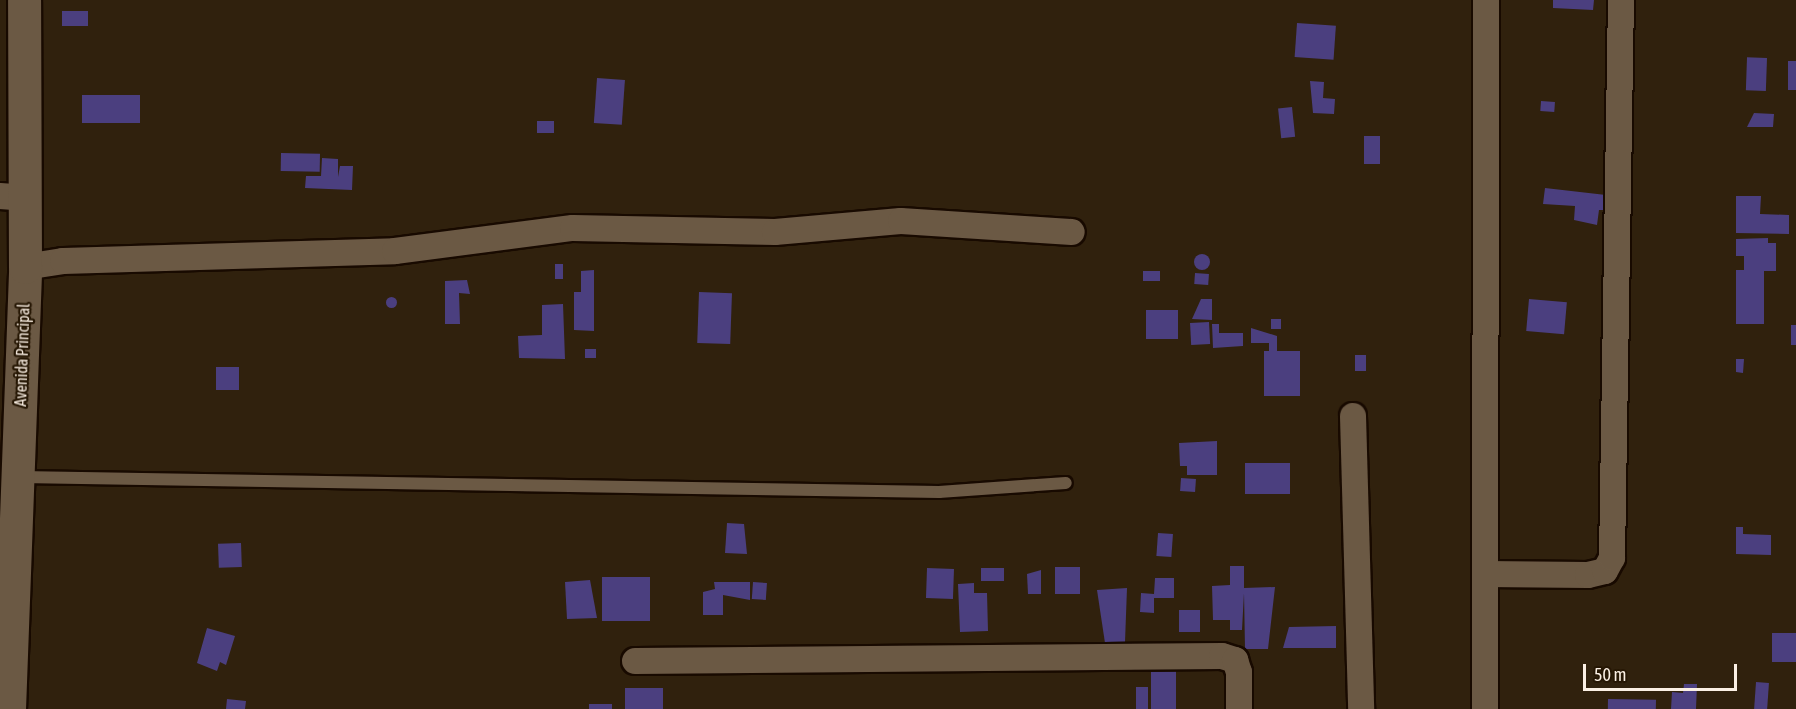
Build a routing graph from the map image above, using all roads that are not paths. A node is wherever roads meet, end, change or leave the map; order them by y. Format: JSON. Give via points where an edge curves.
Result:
{"nodes":[{"id":1,"x":24,"y":0,"type":"edge"},
{"id":2,"x":1486,"y":0,"type":"edge"},
{"id":3,"x":1621,"y":0,"type":"edge"},
{"id":4,"x":18,"y":197,"type":"edge"},
{"id":5,"x":1072,"y":232,"type":"dead end"},
{"id":6,"x":25,"y":267,"type":"junction"},
{"id":7,"x":1353,"y":416,"type":"dead end"},
{"id":8,"x":20,"y":477,"type":"junction"},
{"id":9,"x":1066,"y":483,"type":"dead end"},
{"id":10,"x":8,"y":573,"type":"edge"},
{"id":11,"x":1485,"y":574,"type":"junction"},
{"id":12,"x":634,"y":661,"type":"dead end"},
{"id":13,"x":9,"y":709,"type":"edge"},
{"id":14,"x":1239,"y":709,"type":"edge"},
{"id":15,"x":1361,"y":709,"type":"edge"},
{"id":16,"x":1485,"y":709,"type":"edge"}],
"edges":[{"from":1,"to":4,"type":"street","name":"Avenida Principal"},
{"from":2,"to":11,"type":"street"},
{"from":3,"to":11,"type":"street","via":[[1612,558],[1605,571],[1588,575]]},
{"from":4,"to":6,"type":"street","name":"Avenida Principal"},
{"from":5,"to":6,"type":"street","via":[[901,221],[775,232],[573,228],[395,251],[63,261]]},
{"from":6,"to":8,"type":"street","name":"Avenida Principal"},
{"from":7,"to":15,"type":"street"},
{"from":8,"to":9,"type":"lane","via":[[939,492]]},
{"from":8,"to":10,"type":"street","name":"Avenida Principal"},
{"from":10,"to":13,"type":"street","name":"Avenida Principal"},
{"from":11,"to":16,"type":"street"},
{"from":12,"to":14,"type":"street","via":[[1221,656],[1235,660],[1239,672]]}]}
